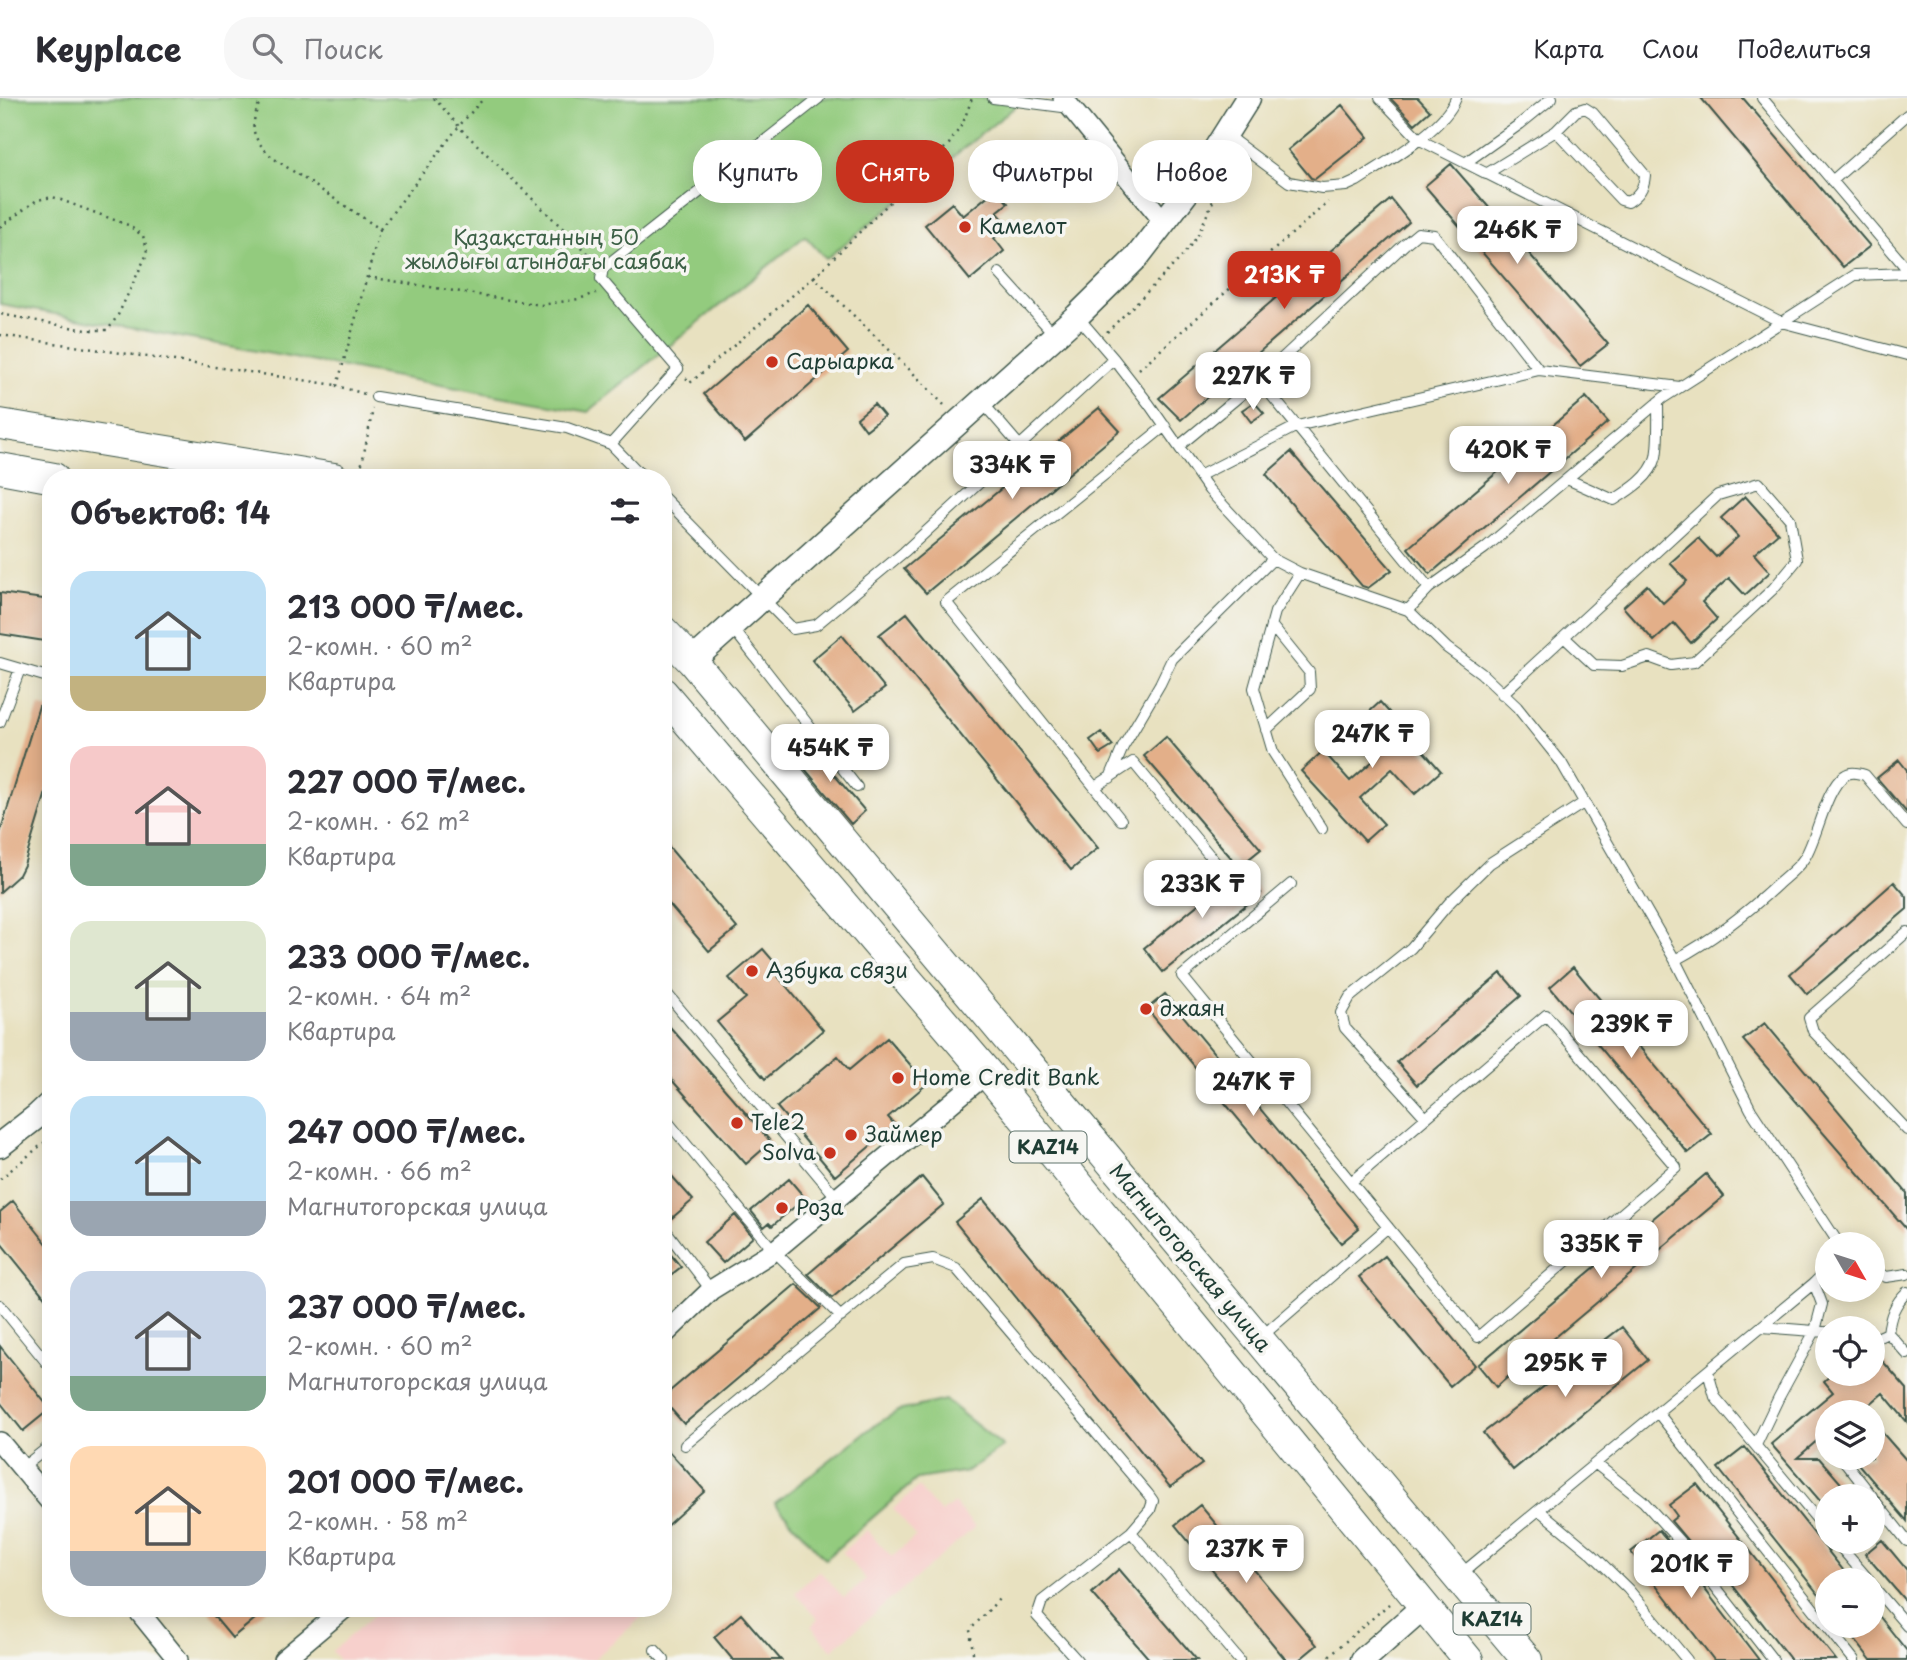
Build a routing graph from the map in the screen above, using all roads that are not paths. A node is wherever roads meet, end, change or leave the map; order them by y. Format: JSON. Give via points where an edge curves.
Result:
{"nodes":[{"id":1,"x":819,"y":98,"type":"edge"},
{"id":2,"x":993,"y":98,"type":"edge"},
{"id":3,"x":1248,"y":98,"type":"edge"},
{"id":4,"x":1380,"y":98,"type":"edge"},
{"id":5,"x":1456,"y":98,"type":"edge"},
{"id":6,"x":1552,"y":98,"type":"edge"},
{"id":7,"x":1762,"y":98,"type":"edge"},
{"id":8,"x":1067,"y":103,"type":"edge"},
{"id":9,"x":1907,"y":115,"type":"edge"},
{"id":10,"x":1556,"y":131,"type":"junction"},
{"id":11,"x":1225,"y":134,"type":"junction"},
{"id":12,"x":1420,"y":140,"type":"junction"},
{"id":13,"x":1465,"y":163,"type":"junction"},
{"id":14,"x":1486,"y":174,"type":"junction"},
{"id":15,"x":1832,"y":181,"type":"junction"},
{"id":16,"x":1164,"y":222,"type":"junction"},
{"id":17,"x":1907,"y":271,"type":"edge"},
{"id":18,"x":999,"y":273,"type":"dead end"},
{"id":19,"x":1077,"y":316,"type":"junction"},
{"id":20,"x":1782,"y":322,"type":"junction"},
{"id":21,"x":1055,"y":336,"type":"junction"},
{"id":22,"x":1907,"y":355,"type":"edge"},
{"id":23,"x":1114,"y":359,"type":"junction"},
{"id":24,"x":1539,"y":370,"type":"junction"},
{"id":25,"x":1259,"y":380,"type":"junction"},
{"id":26,"x":1680,"y":387,"type":"junction"},
{"id":27,"x":376,"y":397,"type":"road end"},
{"id":28,"x":982,"y":401,"type":"junction"},
{"id":29,"x":1658,"y":402,"type":"junction"},
{"id":30,"x":0,"y":424,"type":"edge"},
{"id":31,"x":1165,"y":426,"type":"junction"},
{"id":32,"x":1297,"y":426,"type":"junction"},
{"id":33,"x":611,"y":444,"type":"junction"},
{"id":34,"x":1019,"y":445,"type":"junction"},
{"id":35,"x":1179,"y":446,"type":"junction"},
{"id":36,"x":0,"y":468,"type":"edge"},
{"id":37,"x":276,"y":469,"type":"edge"},
{"id":38,"x":635,"y":469,"type":"edge"},
{"id":39,"x":42,"y":476,"type":"edge"},
{"id":40,"x":1199,"y":476,"type":"junction"},
{"id":41,"x":1567,"y":479,"type":"junction"},
{"id":42,"x":672,"y":506,"type":"edge"},
{"id":43,"x":1273,"y":559,"type":"junction"},
{"id":44,"x":1300,"y":573,"type":"junction"},
{"id":45,"x":1429,"y":589,"type":"junction"},
{"id":46,"x":762,"y":598,"type":"junction"},
{"id":47,"x":1408,"y":610,"type":"junction"},
{"id":48,"x":731,"y":625,"type":"junction"},
{"id":49,"x":1271,"y":625,"type":"junction"},
{"id":50,"x":1564,"y":637,"type":"junction"},
{"id":51,"x":672,"y":640,"type":"edge"},
{"id":52,"x":692,"y":660,"type":"junction"},
{"id":53,"x":0,"y":663,"type":"edge"},
{"id":54,"x":20,"y":669,"type":"junction"},
{"id":55,"x":42,"y":675,"type":"edge"},
{"id":56,"x":1502,"y":694,"type":"junction"},
{"id":57,"x":672,"y":704,"type":"edge"},
{"id":58,"x":0,"y":722,"type":"edge"},
{"id":59,"x":1266,"y":730,"type":"junction"},
{"id":60,"x":1110,"y":778,"type":"junction"},
{"id":61,"x":857,"y":787,"type":"dead end"},
{"id":62,"x":1095,"y":788,"type":"junction"},
{"id":63,"x":1585,"y":802,"type":"junction"},
{"id":64,"x":1121,"y":820,"type":"dead end"},
{"id":65,"x":1907,"y":825,"type":"edge"},
{"id":66,"x":1322,"y":829,"type":"dead end"},
{"id":67,"x":1220,"y":868,"type":"dead end"},
{"id":68,"x":1291,"y":884,"type":"dead end"},
{"id":69,"x":1907,"y":932,"type":"edge"},
{"id":70,"x":1675,"y":960,"type":"junction"},
{"id":71,"x":672,"y":1000,"type":"edge"},
{"id":72,"x":987,"y":1073,"type":"junction"},
{"id":73,"x":42,"y":1111,"type":"edge"},
{"id":74,"x":1426,"y":1118,"type":"junction"},
{"id":75,"x":672,"y":1127,"type":"edge"},
{"id":76,"x":1907,"y":1130,"type":"edge"},
{"id":77,"x":0,"y":1145,"type":"edge"},
{"id":78,"x":1351,"y":1182,"type":"junction"},
{"id":79,"x":837,"y":1198,"type":"junction"},
{"id":80,"x":1388,"y":1227,"type":"junction"},
{"id":81,"x":1831,"y":1232,"type":"edge"},
{"id":82,"x":672,"y":1238,"type":"edge"},
{"id":83,"x":774,"y":1251,"type":"junction"},
{"id":84,"x":1907,"y":1274,"type":"edge"},
{"id":85,"x":1885,"y":1276,"type":"edge"},
{"id":86,"x":1814,"y":1283,"type":"joint"},
{"id":87,"x":712,"y":1290,"type":"junction"},
{"id":88,"x":1907,"y":1293,"type":"edge"},
{"id":89,"x":0,"y":1305,"type":"edge"},
{"id":90,"x":1819,"y":1316,"type":"edge"},
{"id":91,"x":841,"y":1317,"type":"junction"},
{"id":92,"x":1762,"y":1327,"type":"junction"},
{"id":93,"x":672,"y":1328,"type":"edge"},
{"id":94,"x":1815,"y":1331,"type":"joint"},
{"id":95,"x":1888,"y":1333,"type":"junction"},
{"id":96,"x":1885,"y":1334,"type":"edge"},
{"id":97,"x":1258,"y":1340,"type":"junction"},
{"id":98,"x":1907,"y":1354,"type":"edge"},
{"id":99,"x":42,"y":1357,"type":"edge"},
{"id":100,"x":1708,"y":1372,"type":"junction"},
{"id":101,"x":1658,"y":1413,"type":"junction"},
{"id":102,"x":0,"y":1442,"type":"edge"},
{"id":103,"x":685,"y":1445,"type":"dead end"},
{"id":104,"x":1756,"y":1445,"type":"junction"},
{"id":105,"x":42,"y":1452,"type":"edge"},
{"id":106,"x":1596,"y":1464,"type":"junction"},
{"id":107,"x":22,"y":1468,"type":"junction"},
{"id":108,"x":1851,"y":1470,"type":"edge"},
{"id":109,"x":1862,"y":1484,"type":"edge"},
{"id":110,"x":42,"y":1492,"type":"edge"},
{"id":111,"x":1539,"y":1510,"type":"junction"},
{"id":112,"x":1886,"y":1515,"type":"edge"},
{"id":113,"x":1815,"y":1516,"type":"edge"},
{"id":114,"x":1132,"y":1532,"type":"junction"},
{"id":115,"x":1907,"y":1541,"type":"edge"},
{"id":116,"x":1847,"y":1554,"type":"edge"},
{"id":117,"x":1859,"y":1568,"type":"edge"},
{"id":118,"x":1458,"y":1577,"type":"junction"},
{"id":119,"x":1885,"y":1600,"type":"edge"},
{"id":120,"x":1423,"y":1607,"type":"junction"},
{"id":121,"x":143,"y":1617,"type":"edge"},
{"id":122,"x":334,"y":1617,"type":"edge"},
{"id":123,"x":1907,"y":1626,"type":"edge"},
{"id":124,"x":655,"y":1650,"type":"dead end"},
{"id":125,"x":178,"y":1660,"type":"edge"},
{"id":126,"x":283,"y":1660,"type":"edge"},
{"id":127,"x":664,"y":1660,"type":"edge"},
{"id":128,"x":1077,"y":1660,"type":"edge"},
{"id":129,"x":1239,"y":1660,"type":"edge"},
{"id":130,"x":1363,"y":1660,"type":"edge"},
{"id":131,"x":1468,"y":1660,"type":"edge"},
{"id":132,"x":1527,"y":1660,"type":"edge"},
{"id":133,"x":1687,"y":1660,"type":"edge"},
{"id":134,"x":1773,"y":1660,"type":"edge"},
{"id":135,"x":1854,"y":1660,"type":"edge"}],
"edges":[{"from":1,"to":33,"type":"lane","via":[[603,268],[601,279],[678,369]]},
{"from":2,"to":8,"type":"lane"},
{"from":3,"to":11,"type":"street"},
{"from":4,"to":12,"type":"lane"},
{"from":5,"to":12,"type":"lane"},
{"from":6,"to":13,"type":"lane"},
{"from":7,"to":15,"type":"lane"},
{"from":8,"to":16,"type":"street"},
{"from":9,"to":15,"type":"lane"},
{"from":10,"to":10,"type":"lane","via":[[1576,111],[1585,108],[1593,113],[1645,175],[1636,197],[1621,200]]},
{"from":10,"to":14,"type":"lane"},
{"from":11,"to":12,"type":"lane","via":[[1289,182],[1322,188],[1357,181]]},
{"from":11,"to":16,"type":"street"},
{"from":12,"to":13,"type":"lane"},
{"from":13,"to":14,"type":"lane"},
{"from":14,"to":20,"type":"lane"},
{"from":15,"to":17,"type":"lane"},
{"from":16,"to":19,"type":"street","via":[[1137,257]]},
{"from":17,"to":20,"type":"lane","via":[[1855,275]]},
{"from":18,"to":21,"type":"lane"},
{"from":19,"to":21,"type":"street"},
{"from":19,"to":23,"type":"lane"},
{"from":20,"to":22,"type":"lane"},
{"from":20,"to":26,"type":"lane"},
{"from":21,"to":28,"type":"street"},
{"from":23,"to":31,"type":"lane"},
{"from":23,"to":34,"type":"lane"},
{"from":24,"to":25,"type":"lane","via":[[1433,235],[1418,233]]},
{"from":24,"to":26,"type":"lane"},
{"from":24,"to":32,"type":"lane"},
{"from":25,"to":32,"type":"lane"},
{"from":25,"to":35,"type":"lane"},
{"from":26,"to":29,"type":"lane"},
{"from":27,"to":33,"type":"lane","via":[[567,428]]},
{"from":28,"to":34,"type":"lane"},
{"from":28,"to":46,"type":"street"},
{"from":29,"to":41,"type":"lane"},
{"from":29,"to":41,"type":"lane","via":[[1656,459],[1630,490],[1614,500]]},
{"from":30,"to":37,"type":"main road"},
{"from":31,"to":35,"type":"lane"},
{"from":31,"to":62,"type":"lane","via":[[946,602]]},
{"from":32,"to":40,"type":"lane"},
{"from":32,"to":45,"type":"lane"},
{"from":33,"to":38,"type":"lane"},
{"from":34,"to":46,"type":"lane","via":[[904,552],[816,625],[793,629]]},
{"from":35,"to":40,"type":"lane"},
{"from":36,"to":39,"type":"main road"},
{"from":40,"to":43,"type":"lane"},
{"from":41,"to":45,"type":"lane"},
{"from":42,"to":46,"type":"lane"},
{"from":43,"to":44,"type":"lane"},
{"from":43,"to":60,"type":"lane","via":[[1172,659]]},
{"from":44,"to":47,"type":"lane"},
{"from":44,"to":49,"type":"lane"},
{"from":45,"to":47,"type":"lane"},
{"from":46,"to":48,"type":"street"},
{"from":47,"to":56,"type":"lane"},
{"from":48,"to":52,"type":"street"},
{"from":48,"to":61,"type":"lane"},
{"from":49,"to":59,"type":"lane","via":[[1254,688]]},
{"from":49,"to":59,"type":"lane","via":[[1309,671],[1310,689]]},
{"from":50,"to":50,"type":"lane","via":[[1718,495],[1759,483],[1790,519],[1797,560],[1773,589],[1694,662],[1671,665],[1649,657],[1622,667],[1594,665]]},
{"from":50,"to":56,"type":"lane"},
{"from":51,"to":52,"type":"main road","name":"Магнитогорская улица","number":"KAZ14"},
{"from":52,"to":97,"type":"main road","name":"Магнитогорская улица","number":"KAZ14"},
{"from":53,"to":54,"type":"lane"},
{"from":54,"to":55,"type":"lane"},
{"from":54,"to":58,"type":"lane"},
{"from":56,"to":63,"type":"lane","via":[[1561,762]]},
{"from":57,"to":72,"type":"main road","name":"Магнитогорская улица","number":"KAZ14"},
{"from":59,"to":66,"type":"lane","via":[[1273,752]]},
{"from":60,"to":62,"type":"lane"},
{"from":60,"to":67,"type":"lane","via":[[1133,762]]},
{"from":62,"to":64,"type":"lane"},
{"from":63,"to":70,"type":"lane"},
{"from":63,"to":74,"type":"lane","via":[[1490,863],[1411,948],[1350,997],[1341,1013],[1345,1028]]},
{"from":65,"to":70,"type":"lane","via":[[1865,775],[1846,774],[1837,782],[1805,858],[1752,909]]},
{"from":68,"to":78,"type":"lane","via":[[1182,976]]},
{"from":69,"to":76,"type":"lane","via":[[1809,1018],[1813,1031]]},
{"from":70,"to":81,"type":"lane","via":[[1751,1110]]},
{"from":71,"to":79,"type":"lane"},
{"from":72,"to":79,"type":"street"},
{"from":72,"to":120,"type":"main road","name":"Магнитогорская улица","number":"KAZ14"},
{"from":73,"to":77,"type":"street"},
{"from":74,"to":78,"type":"lane"},
{"from":74,"to":80,"type":"lane","via":[[1546,1015],[1676,1167],[1478,1337]]},
{"from":75,"to":83,"type":"lane"},
{"from":78,"to":80,"type":"lane"},
{"from":79,"to":83,"type":"street"},
{"from":80,"to":97,"type":"lane"},
{"from":82,"to":87,"type":"lane"},
{"from":83,"to":87,"type":"street"},
{"from":83,"to":91,"type":"lane"},
{"from":84,"to":85,"type":"lane"},
{"from":86,"to":90,"type":"lane","via":[[1822,1304]]},
{"from":86,"to":92,"type":"lane"},
{"from":87,"to":93,"type":"street"},
{"from":88,"to":95,"type":"lane","via":[[1891,1314]]},
{"from":89,"to":99,"type":"lane"},
{"from":91,"to":103,"type":"lane"},
{"from":91,"to":114,"type":"lane","via":[[904,1264],[933,1259],[956,1268],[1153,1502]]},
{"from":92,"to":94,"type":"lane"},
{"from":92,"to":100,"type":"lane"},
{"from":94,"to":104,"type":"lane"},
{"from":95,"to":96,"type":"lane"},
{"from":95,"to":98,"type":"lane"},
{"from":97,"to":118,"type":"main road","name":"Магнитогорская улица","number":"KAZ14"},
{"from":100,"to":101,"type":"lane"},
{"from":100,"to":104,"type":"lane","via":[[1715,1397]]},
{"from":101,"to":106,"type":"lane"},
{"from":101,"to":135,"type":"lane"},
{"from":102,"to":107,"type":"street"},
{"from":104,"to":113,"type":"lane"},
{"from":105,"to":107,"type":"lane"},
{"from":106,"to":111,"type":"lane"},
{"from":106,"to":134,"type":"lane","via":[[1643,1501],[1682,1544]]},
{"from":107,"to":110,"type":"street"},
{"from":108,"to":109,"type":"lane"},
{"from":111,"to":118,"type":"lane"},
{"from":111,"to":133,"type":"lane","via":[[1629,1589]]},
{"from":112,"to":115,"type":"lane"},
{"from":114,"to":128,"type":"lane","via":[[1042,1601],[1037,1616]]},
{"from":114,"to":129,"type":"lane"},
{"from":116,"to":117,"type":"lane"},
{"from":118,"to":120,"type":"main road"},
{"from":118,"to":132,"type":"main road","name":"Магнитогорская улица","number":"KAZ14"},
{"from":119,"to":123,"type":"lane"},
{"from":120,"to":130,"type":"street"},
{"from":120,"to":131,"type":"main road","name":"Магнитогорская улица","number":"KAZ14"},
{"from":121,"to":125,"type":"street"},
{"from":122,"to":126,"type":"street"},
{"from":124,"to":127,"type":"lane"}]}
